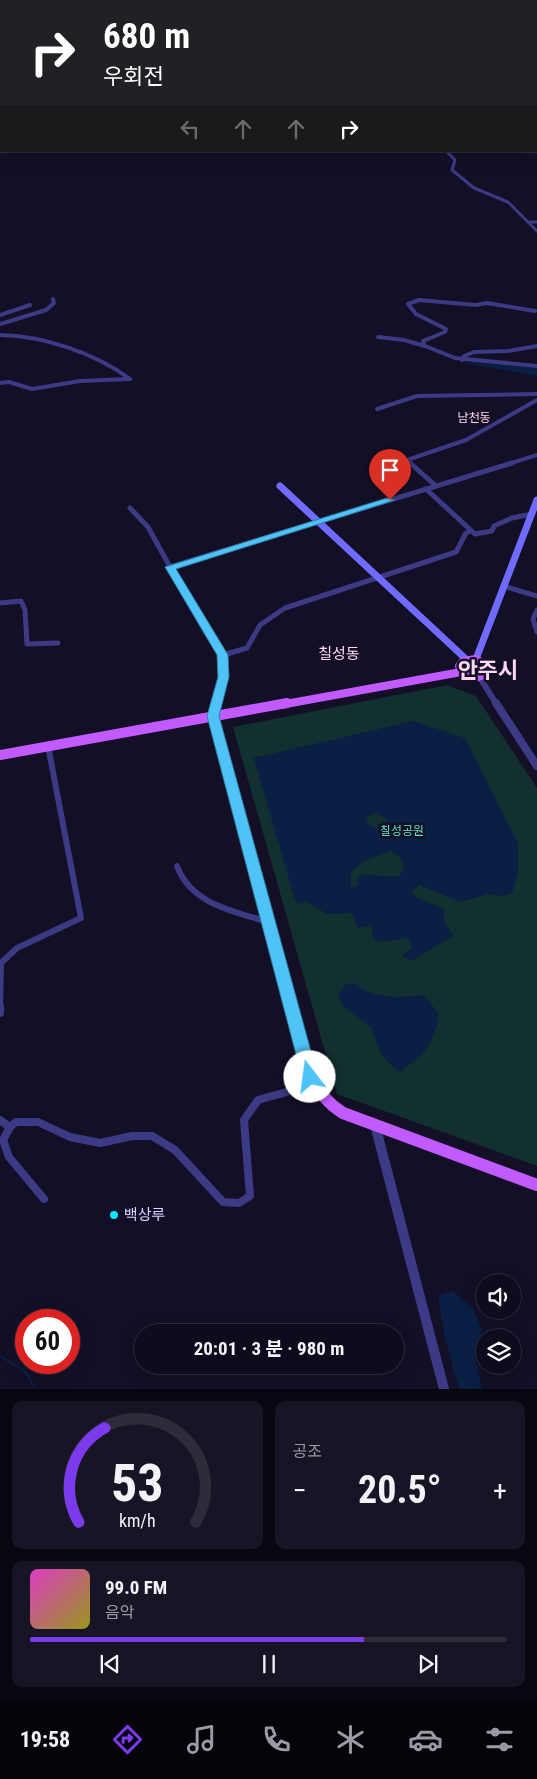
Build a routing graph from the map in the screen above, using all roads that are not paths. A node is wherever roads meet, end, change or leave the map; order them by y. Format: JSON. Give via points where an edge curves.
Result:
{"nodes":[{"id":1,"x":447,"y":152,"type":"edge"},
{"id":2,"x":529,"y":222,"type":"junction"},
{"id":3,"x":537,"y":222,"type":"edge"},
{"id":4,"x":537,"y":231,"type":"edge"},
{"id":5,"x":53,"y":299,"type":"dead end"},
{"id":6,"x":30,"y":305,"type":"dead end"},
{"id":7,"x":535,"y":311,"type":"dead end"},
{"id":8,"x":0,"y":315,"type":"edge"},
{"id":9,"x":0,"y":324,"type":"edge"},
{"id":10,"x":0,"y":335,"type":"edge"},
{"id":11,"x":378,"y":337,"type":"dead end"},
{"id":12,"x":425,"y":346,"type":"junction"},
{"id":13,"x":537,"y":346,"type":"edge"},
{"id":14,"x":462,"y":360,"type":"junction"},
{"id":15,"x":537,"y":366,"type":"edge"},
{"id":16,"x":0,"y":383,"type":"edge"},
{"id":17,"x":537,"y":394,"type":"edge"},
{"id":18,"x":537,"y":400,"type":"edge"},
{"id":19,"x":377,"y":409,"type":"dead end"},
{"id":20,"x":537,"y":455,"type":"edge"},
{"id":21,"x":280,"y":486,"type":"dead end"},
{"id":22,"x":436,"y":486,"type":"junction"},
{"id":23,"x":426,"y":489,"type":"junction"},
{"id":24,"x":537,"y":500,"type":"edge"},
{"id":25,"x":130,"y":508,"type":"dead end"},
{"id":26,"x":532,"y":514,"type":"junction"},
{"id":27,"x":318,"y":522,"type":"junction"},
{"id":28,"x":472,"y":531,"type":"junction"},
{"id":29,"x":170,"y":567,"type":"junction"},
{"id":30,"x":380,"y":577,"type":"junction"},
{"id":31,"x":503,"y":586,"type":"junction"},
{"id":32,"x":537,"y":596,"type":"edge"},
{"id":33,"x":0,"y":603,"type":"edge"},
{"id":34,"x":537,"y":610,"type":"edge"},
{"id":35,"x":537,"y":632,"type":"edge"},
{"id":36,"x":58,"y":643,"type":"dead end"},
{"id":37,"x":223,"y":655,"type":"junction"},
{"id":38,"x":476,"y":659,"type":"junction"},
{"id":39,"x":467,"y":660,"type":"junction"},
{"id":40,"x":461,"y":672,"type":"junction"},
{"id":41,"x":480,"y":678,"type":"junction"},
{"id":42,"x":213,"y":716,"type":"junction"},
{"id":43,"x":48,"y":746,"type":"junction"},
{"id":44,"x":0,"y":755,"type":"edge"},
{"id":45,"x":537,"y":766,"type":"edge"},
{"id":46,"x":177,"y":866,"type":"dead end"},
{"id":47,"x":268,"y":922,"type":"junction"},
{"id":48,"x":0,"y":1013,"type":"edge"},
{"id":49,"x":297,"y":1089,"type":"dead end"},
{"id":50,"x":0,"y":1120,"type":"edge"},
{"id":51,"x":375,"y":1124,"type":"junction"},
{"id":52,"x":10,"y":1127,"type":"junction"},
{"id":53,"x":537,"y":1185,"type":"edge"},
{"id":54,"x":44,"y":1199,"type":"dead end"},
{"id":55,"x":444,"y":1389,"type":"edge"}],
"edges":[{"from":1,"to":2,"type":"street","via":[[454,160],[452,170],[462,179],[474,188],[508,202]]},
{"from":2,"to":3,"type":"street"},
{"from":2,"to":4,"type":"street"},
{"from":5,"to":9,"type":"street","via":[[54,303],[46,310]]},
{"from":6,"to":8,"type":"street"},
{"from":7,"to":12,"type":"street","via":[[487,303],[412,301],[408,306],[416,314],[446,329],[423,341]]},
{"from":10,"to":16,"type":"street","via":[[13,333],[67,347],[113,367],[130,379],[80,381],[38,388]]},
{"from":11,"to":12,"type":"street"},
{"from":12,"to":14,"type":"street"},
{"from":13,"to":14,"type":"street","via":[[474,352]]},
{"from":14,"to":15,"type":"street"},
{"from":17,"to":19,"type":"street","via":[[417,396]]},
{"from":18,"to":22,"type":"street","via":[[466,440],[407,460]]},
{"from":20,"to":22,"type":"street"},
{"from":21,"to":27,"type":"main road"},
{"from":22,"to":23,"type":"street"},
{"from":23,"to":27,"type":"street"},
{"from":23,"to":28,"type":"street"},
{"from":24,"to":26,"type":"main road"},
{"from":25,"to":29,"type":"street","via":[[145,524]]},
{"from":26,"to":28,"type":"street","via":[[512,518],[494,526],[492,531],[475,534]]},
{"from":26,"to":31,"type":"main road"},
{"from":27,"to":29,"type":"street"},
{"from":27,"to":30,"type":"main road"},
{"from":28,"to":30,"type":"street","via":[[466,533],[456,552]]},
{"from":29,"to":37,"type":"street"},
{"from":30,"to":37,"type":"street","via":[[285,608],[260,625],[247,648]]},
{"from":30,"to":39,"type":"main road"},
{"from":31,"to":32,"type":"street"},
{"from":31,"to":38,"type":"main road"},
{"from":33,"to":36,"type":"street","via":[[21,601],[25,610],[27,644]]},
{"from":34,"to":35,"type":"street","via":[[533,619]]},
{"from":37,"to":42,"type":"street","via":[[224,677]]},
{"from":38,"to":39,"type":"main road"},
{"from":38,"to":41,"type":"main road","via":[[489,668],[487,674]]},
{"from":39,"to":40,"type":"main road","via":[[459,666]]},
{"from":40,"to":41,"type":"main road","via":[[471,678]]},
{"from":40,"to":42,"type":"main road"},
{"from":41,"to":45,"type":"street"},
{"from":42,"to":43,"type":"main road"},
{"from":42,"to":47,"type":"main road"},
{"from":43,"to":44,"type":"main road"},
{"from":43,"to":48,"type":"street","via":[[81,918],[17,948],[1,963]]},
{"from":46,"to":47,"type":"street","via":[[179,877],[188,889],[210,902]]},
{"from":47,"to":51,"type":"main road","via":[[314,1086],[331,1107]]},
{"from":49,"to":52,"type":"street","via":[[258,1100],[244,1120],[250,1196],[239,1203],[223,1202],[175,1150],[152,1136],[132,1136],[100,1143],[70,1137],[38,1122],[16,1122]]},
{"from":50,"to":52,"type":"street"},
{"from":51,"to":53,"type":"main road"},
{"from":51,"to":55,"type":"street"},
{"from":52,"to":54,"type":"street","via":[[3,1140],[9,1157]]}]}
